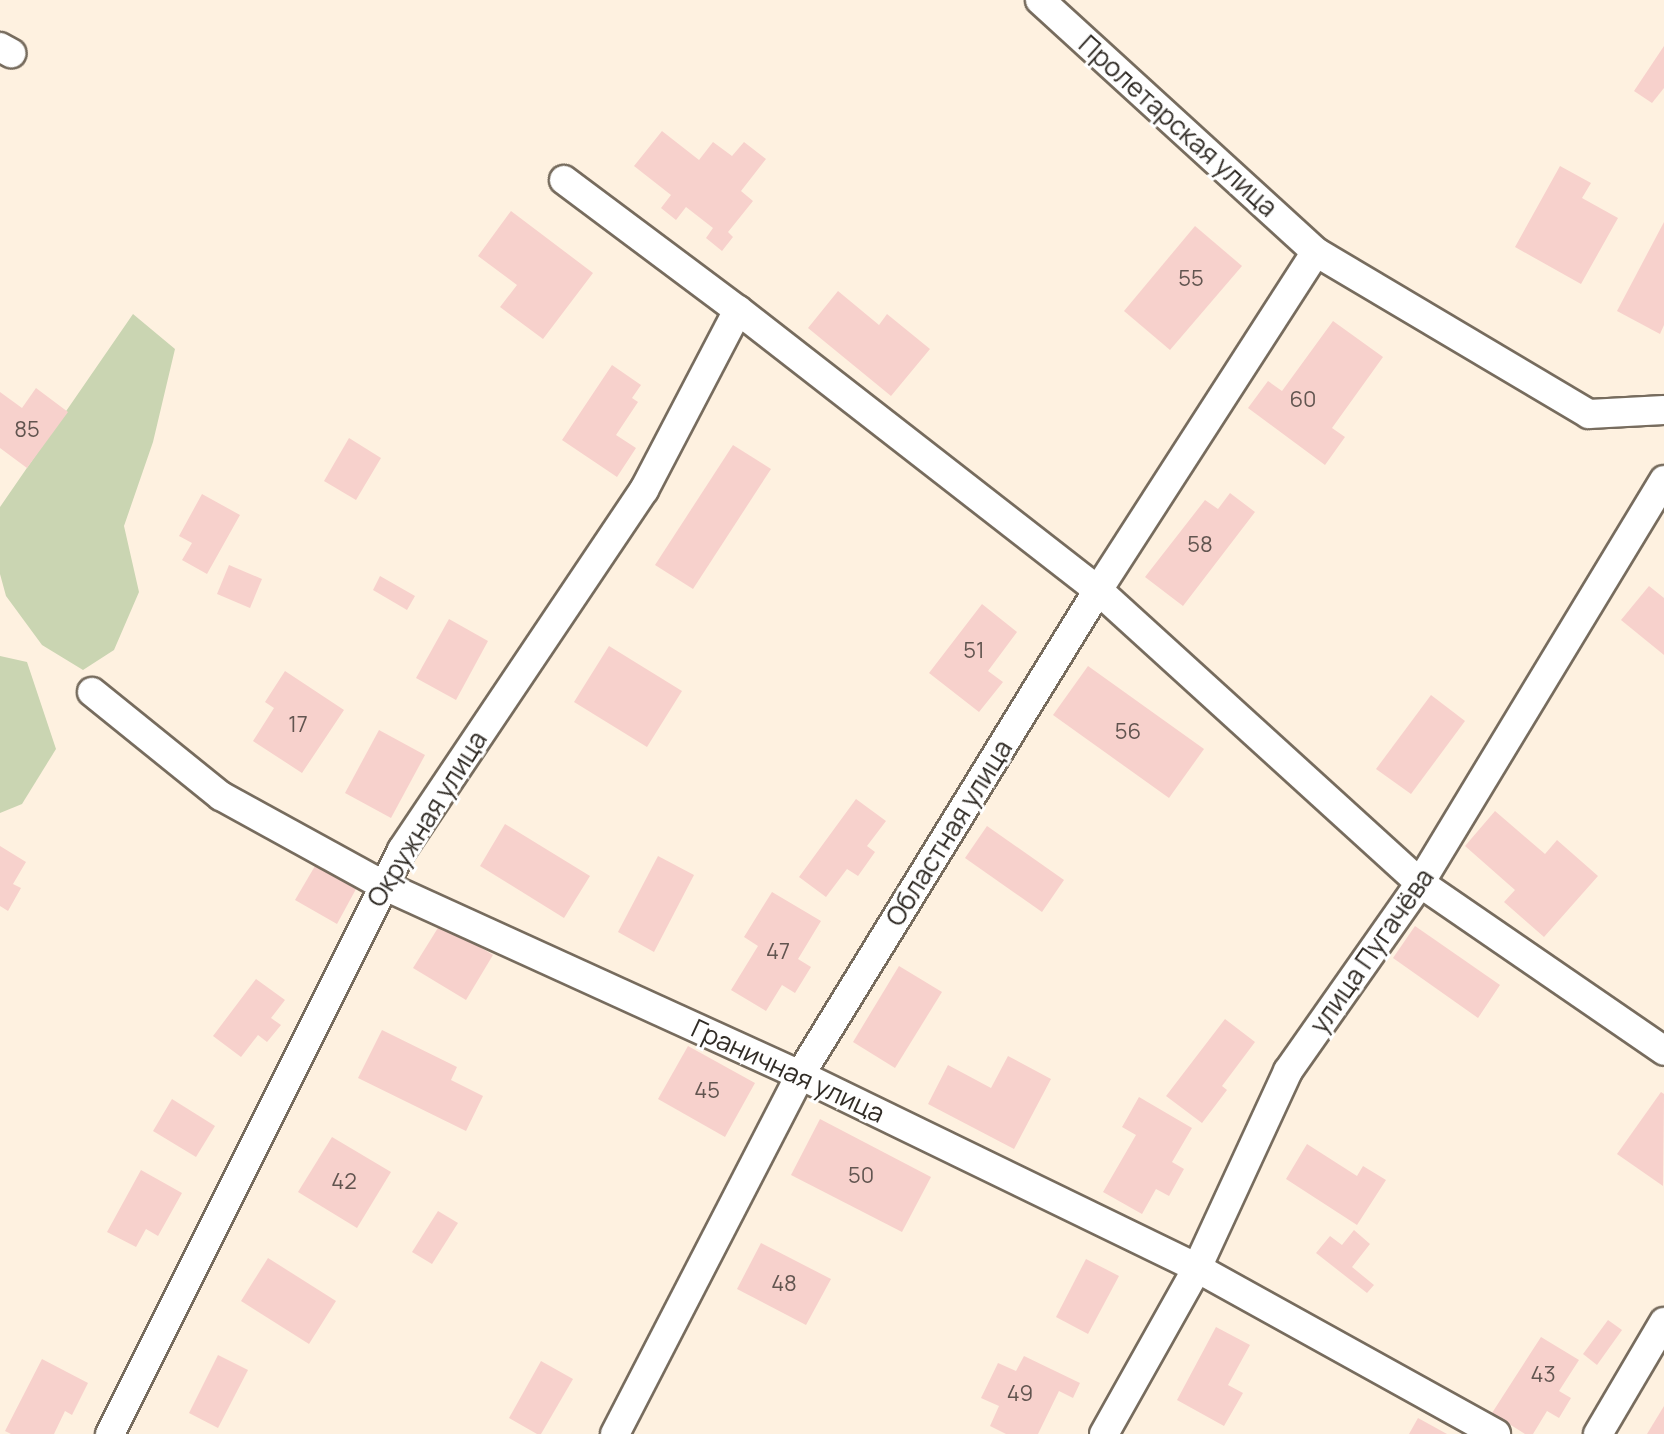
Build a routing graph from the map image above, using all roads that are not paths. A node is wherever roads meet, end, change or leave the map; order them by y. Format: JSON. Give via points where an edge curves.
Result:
{"nodes":[{"id":1,"x":1040,"y":0,"type":"edge"},
{"id":2,"x":564,"y":180,"type":"dead end"},
{"id":3,"x":1316,"y":252,"type":"junction"},
{"id":4,"x":738,"y":310,"type":"junction"},
{"id":5,"x":1664,"y":410,"type":"edge"},
{"id":6,"x":1664,"y":480,"type":"edge"},
{"id":7,"x":1098,"y":590,"type":"junction"},
{"id":8,"x":92,"y":692,"type":"dead end"},
{"id":9,"x":1420,"y":883,"type":"junction"},
{"id":10,"x":383,"y":885,"type":"junction"},
{"id":11,"x":1664,"y":1051,"type":"edge"},
{"id":12,"x":800,"y":1075,"type":"junction"},
{"id":13,"x":1197,"y":1268,"type":"junction"},
{"id":14,"x":1660,"y":1338,"type":"edge"},
{"id":15,"x":110,"y":1434,"type":"edge"},
{"id":16,"x":615,"y":1434,"type":"edge"},
{"id":17,"x":1104,"y":1434,"type":"edge"},
{"id":18,"x":1496,"y":1434,"type":"edge"},
{"id":19,"x":1598,"y":1434,"type":"edge"}],
"edges":[{"from":1,"to":3,"type":"street","name":"Пролетарская улица"},
{"from":2,"to":4,"type":"street"},
{"from":3,"to":5,"type":"street","name":"Пролетарская улица","via":[[1589,414]]},
{"from":3,"to":7,"type":"street","name":"Областная улица"},
{"from":4,"to":7,"type":"street"},
{"from":4,"to":10,"type":"street","name":"Окружная улица","via":[[644,490]]},
{"from":6,"to":9,"type":"street","name":"улица Пугачёва"},
{"from":7,"to":9,"type":"street"},
{"from":7,"to":12,"type":"street","name":"Областная улица"},
{"from":8,"to":10,"type":"street","name":"Граничная улица","via":[[221,796]]},
{"from":9,"to":11,"type":"street"},
{"from":9,"to":13,"type":"street","name":"улица Пугачёва","via":[[1288,1071]]},
{"from":10,"to":12,"type":"street","name":"Граничная улица"},
{"from":10,"to":15,"type":"street","name":"Окружная улица"},
{"from":12,"to":13,"type":"street","name":"Граничная улица"},
{"from":12,"to":16,"type":"street","name":"Областная улица"},
{"from":13,"to":17,"type":"street","name":"улица Пугачёва"},
{"from":13,"to":18,"type":"street","name":"Граничная улица"},
{"from":14,"to":19,"type":"street"}]}
